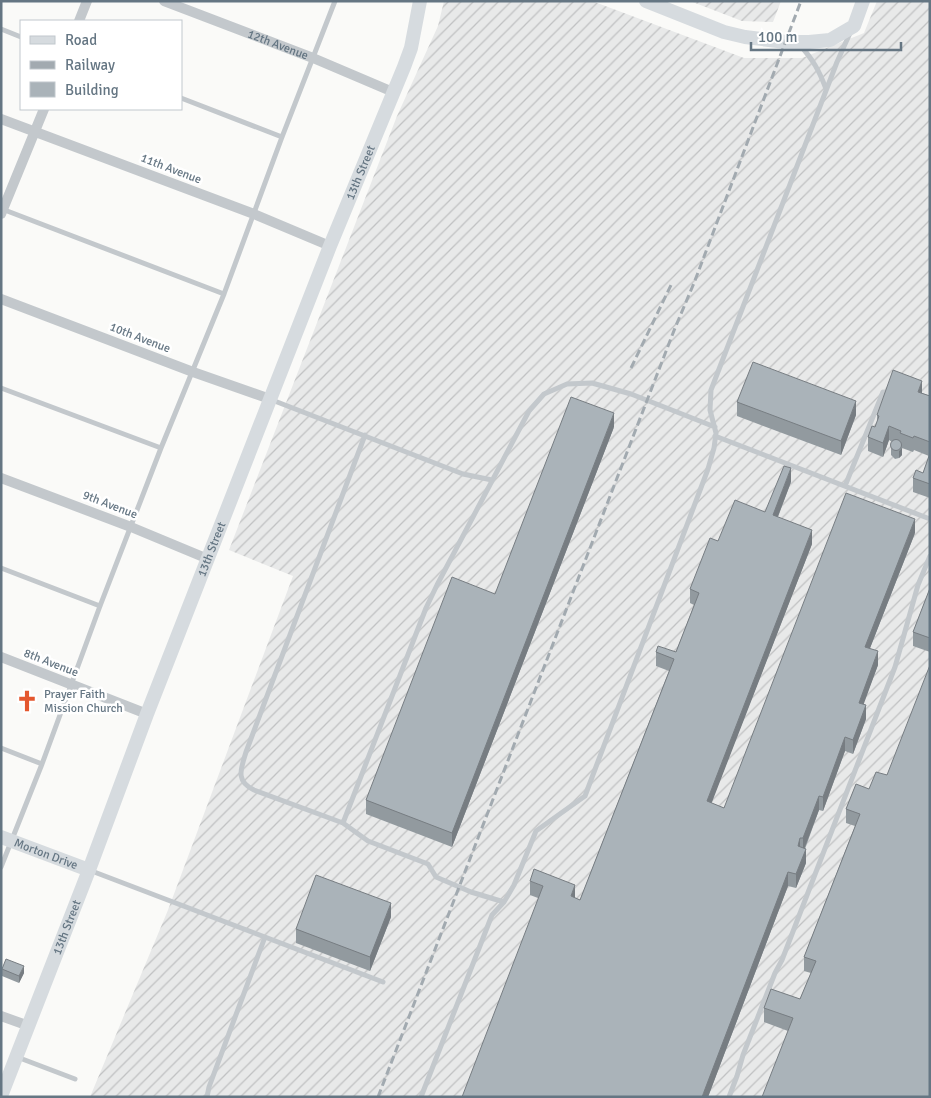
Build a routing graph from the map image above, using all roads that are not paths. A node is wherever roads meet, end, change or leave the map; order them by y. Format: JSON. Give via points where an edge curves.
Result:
{"nodes":[{"id":1,"x":87,"y":1,"type":"edge"},
{"id":2,"x":164,"y":1,"type":"edge"},
{"id":3,"x":335,"y":1,"type":"edge"},
{"id":4,"x":420,"y":1,"type":"edge"},
{"id":5,"x":646,"y":1,"type":"edge"},
{"id":6,"x":863,"y":1,"type":"edge"},
{"id":7,"x":79,"y":20,"type":"edge"},
{"id":8,"x":854,"y":26,"type":"junction"},
{"id":9,"x":1,"y":29,"type":"edge"},
{"id":10,"x":20,"y":36,"type":"edge"},
{"id":11,"x":798,"y":42,"type":"junction"},
{"id":12,"x":313,"y":58,"type":"junction"},
{"id":13,"x":826,"y":90,"type":"junction"},
{"id":14,"x":393,"y":92,"type":"junction"},
{"id":15,"x":182,"y":98,"type":"edge"},
{"id":16,"x":44,"y":110,"type":"edge"},
{"id":17,"x":1,"y":119,"type":"edge"},
{"id":18,"x":35,"y":132,"type":"junction"},
{"id":19,"x":282,"y":137,"type":"junction"},
{"id":20,"x":2,"y":210,"type":"edge"},
{"id":21,"x":254,"y":214,"type":"junction"},
{"id":22,"x":330,"y":246,"type":"junction"},
{"id":23,"x":224,"y":294,"type":"junction"},
{"id":24,"x":1,"y":299,"type":"edge"},
{"id":25,"x":192,"y":372,"type":"junction"},
{"id":26,"x":1,"y":388,"type":"edge"},
{"id":27,"x":883,"y":392,"type":"edge"},
{"id":28,"x":270,"y":399,"type":"junction"},
{"id":29,"x":715,"y":427,"type":"junction"},
{"id":30,"x":365,"y":435,"type":"junction"},
{"id":31,"x":716,"y":436,"type":"junction"},
{"id":32,"x":161,"y":448,"type":"junction"},
{"id":33,"x":1,"y":478,"type":"edge"},
{"id":34,"x":492,"y":480,"type":"junction"},
{"id":35,"x":844,"y":486,"type":"junction"},
{"id":36,"x":930,"y":519,"type":"edge"},
{"id":37,"x":131,"y":526,"type":"junction"},
{"id":38,"x":930,"y":556,"type":"edge"},
{"id":39,"x":208,"y":559,"type":"junction"},
{"id":40,"x":1,"y":568,"type":"edge"},
{"id":41,"x":100,"y":606,"type":"junction"},
{"id":42,"x":1,"y":657,"type":"edge"},
{"id":43,"x":71,"y":684,"type":"junction"},
{"id":44,"x":147,"y":714,"type":"junction"},
{"id":45,"x":1,"y":748,"type":"edge"},
{"id":46,"x":42,"y":764,"type":"junction"},
{"id":47,"x":343,"y":823,"type":"junction"},
{"id":48,"x":6,"y":840,"type":"edge"},
{"id":49,"x":1,"y":868,"type":"edge"},
{"id":50,"x":89,"y":870,"type":"junction"},
{"id":51,"x":504,"y":902,"type":"junction"},
{"id":52,"x":265,"y":937,"type":"junction"},
{"id":53,"x":383,"y":982,"type":"dead end"},
{"id":54,"x":1,"y":1016,"type":"edge"},
{"id":55,"x":29,"y":1026,"type":"junction"},
{"id":56,"x":16,"y":1057,"type":"junction"},
{"id":57,"x":74,"y":1079,"type":"dead end"},
{"id":58,"x":1,"y":1096,"type":"edge"},
{"id":59,"x":208,"y":1097,"type":"edge"},
{"id":60,"x":421,"y":1097,"type":"edge"},
{"id":61,"x":729,"y":1097,"type":"edge"}],
"edges":[{"from":1,"to":7,"type":"street"},
{"from":2,"to":12,"type":"street","name":"12th Avenue"},
{"from":3,"to":12,"type":"lane"},
{"from":4,"to":14,"type":"street","name":"13th Street","via":[[411,48]]},
{"from":5,"to":11,"type":"street","via":[[731,34]]},
{"from":6,"to":8,"type":"street"},
{"from":8,"to":11,"type":"street","via":[[830,40]]},
{"from":8,"to":13,"type":"lane"},
{"from":9,"to":10,"type":"lane"},
{"from":11,"to":13,"type":"lane","via":[[814,62]]},
{"from":12,"to":14,"type":"street","name":"12th Avenue"},
{"from":12,"to":19,"type":"lane"},
{"from":13,"to":29,"type":"lane","via":[[711,390],[710,410]]},
{"from":14,"to":22,"type":"street","name":"13th Street"},
{"from":15,"to":19,"type":"lane"},
{"from":16,"to":18,"type":"street"},
{"from":17,"to":18,"type":"street","name":"11th Avenue"},
{"from":18,"to":20,"type":"street"},
{"from":18,"to":21,"type":"street","name":"11th Avenue"},
{"from":19,"to":21,"type":"lane"},
{"from":20,"to":23,"type":"lane"},
{"from":21,"to":22,"type":"street","name":"11th Avenue"},
{"from":21,"to":23,"type":"lane"},
{"from":22,"to":28,"type":"street","name":"13th Street"},
{"from":23,"to":25,"type":"lane"},
{"from":24,"to":25,"type":"street","name":"10th Avenue"},
{"from":25,"to":28,"type":"street","name":"10th Avenue"},
{"from":25,"to":32,"type":"lane"},
{"from":26,"to":32,"type":"lane"},
{"from":27,"to":35,"type":"lane"},
{"from":28,"to":30,"type":"lane"},
{"from":28,"to":39,"type":"street","name":"13th Street"},
{"from":29,"to":31,"type":"lane"},
{"from":29,"to":34,"type":"lane","via":[[631,394],[592,383],[567,384],[544,394],[529,411]]},
{"from":30,"to":34,"type":"lane","via":[[463,474]]},
{"from":30,"to":47,"type":"lane","via":[[241,772],[242,780],[254,790]]},
{"from":31,"to":35,"type":"lane"},
{"from":31,"to":51,"type":"lane","via":[[708,469],[585,796],[536,831],[514,886]]},
{"from":32,"to":37,"type":"lane"},
{"from":33,"to":37,"type":"street","name":"9th Avenue"},
{"from":34,"to":47,"type":"lane","via":[[426,608]]},
{"from":35,"to":36,"type":"lane"},
{"from":37,"to":39,"type":"street","name":"9th Avenue"},
{"from":37,"to":41,"type":"lane"},
{"from":38,"to":61,"type":"lane","via":[[918,585],[895,667]]},
{"from":39,"to":44,"type":"street","name":"13th Street"},
{"from":40,"to":41,"type":"lane"},
{"from":41,"to":43,"type":"lane"},
{"from":42,"to":43,"type":"street","name":"8th Avenue"},
{"from":43,"to":44,"type":"street","name":"8th Avenue"},
{"from":43,"to":46,"type":"lane"},
{"from":44,"to":50,"type":"street","name":"13th Street"},
{"from":45,"to":46,"type":"lane"},
{"from":46,"to":48,"type":"lane"},
{"from":47,"to":51,"type":"lane","via":[[368,841],[428,864],[436,877]]},
{"from":48,"to":49,"type":"lane"},
{"from":48,"to":50,"type":"street","name":"Morton Drive"},
{"from":50,"to":52,"type":"lane"},
{"from":50,"to":55,"type":"street","name":"13th Street"},
{"from":51,"to":60,"type":"lane","via":[[492,915]]},
{"from":52,"to":53,"type":"lane"},
{"from":52,"to":59,"type":"lane"},
{"from":54,"to":55,"type":"street"},
{"from":55,"to":56,"type":"street","name":"13th Street"},
{"from":56,"to":57,"type":"lane"},
{"from":56,"to":58,"type":"street","name":"13th Street"}]}
